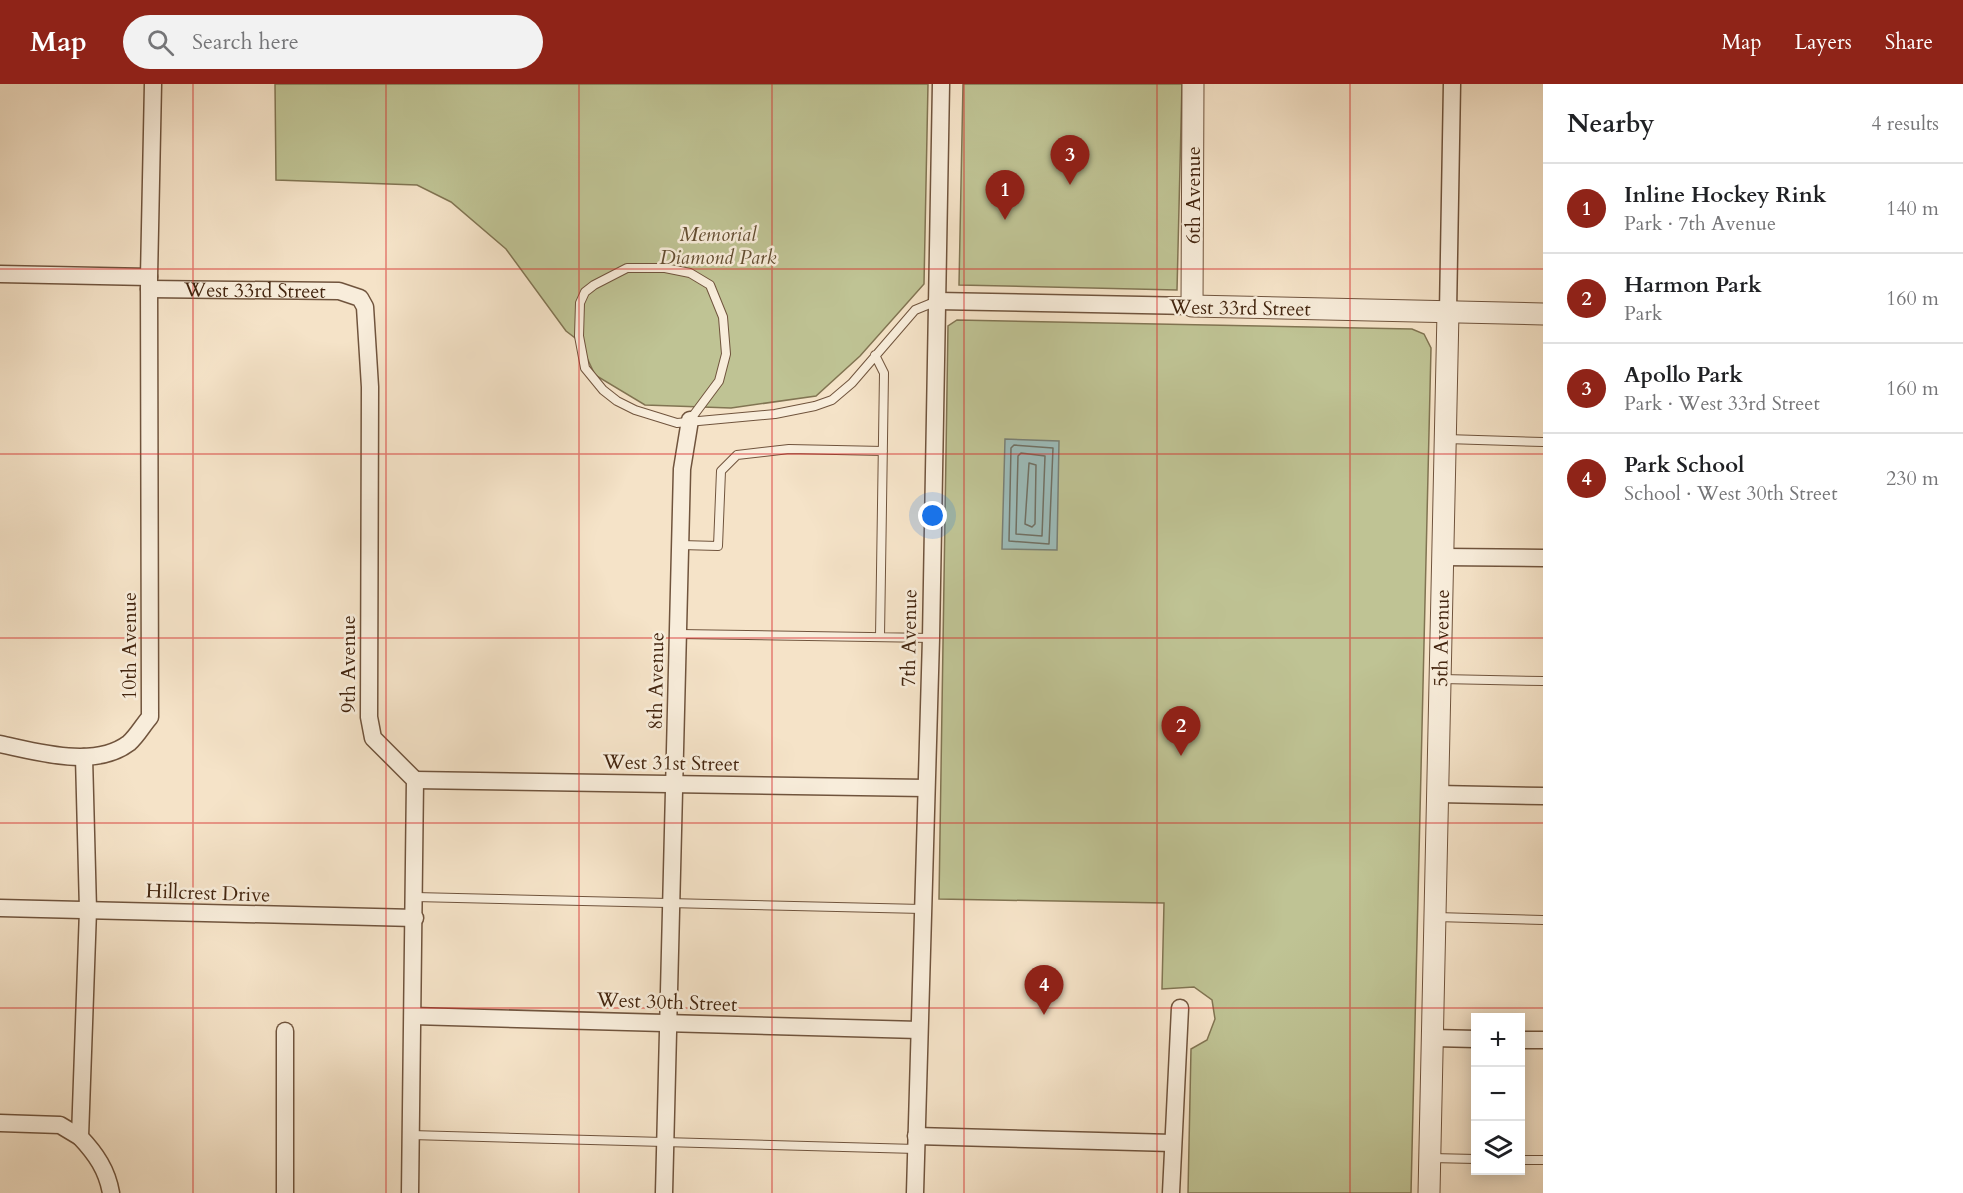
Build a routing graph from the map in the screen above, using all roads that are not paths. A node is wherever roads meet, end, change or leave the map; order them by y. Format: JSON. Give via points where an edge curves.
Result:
{"nodes":[{"id":1,"x":153,"y":84,"type":"edge"},
{"id":2,"x":941,"y":84,"type":"edge"},
{"id":3,"x":1194,"y":84,"type":"edge"},
{"id":4,"x":1452,"y":84,"type":"edge"},
{"id":5,"x":0,"y":274,"type":"edge"},
{"id":6,"x":149,"y":283,"type":"junction"},
{"id":7,"x":360,"y":298,"type":"joint"},
{"id":8,"x":937,"y":301,"type":"junction"},
{"id":9,"x":1192,"y":306,"type":"junction"},
{"id":10,"x":1448,"y":312,"type":"junction"},
{"id":11,"x":1543,"y":314,"type":"edge"},
{"id":12,"x":875,"y":355,"type":"junction"},
{"id":13,"x":690,"y":420,"type":"junction"},
{"id":14,"x":1445,"y":440,"type":"junction"},
{"id":15,"x":1543,"y":442,"type":"edge"},
{"id":16,"x":883,"y":451,"type":"junction"},
{"id":17,"x":681,"y":545,"type":"junction"},
{"id":18,"x":1443,"y":556,"type":"junction"},
{"id":19,"x":1543,"y":558,"type":"edge"},
{"id":20,"x":679,"y":633,"type":"junction"},
{"id":21,"x":880,"y":637,"type":"junction"},
{"id":22,"x":931,"y":638,"type":"junction"},
{"id":23,"x":1440,"y":679,"type":"junction"},
{"id":24,"x":1543,"y":681,"type":"edge"},
{"id":25,"x":6,"y":746,"type":"edge"},
{"id":26,"x":84,"y":757,"type":"junction"},
{"id":27,"x":415,"y":780,"type":"junction"},
{"id":28,"x":675,"y":784,"type":"junction"},
{"id":29,"x":926,"y":788,"type":"junction"},
{"id":30,"x":1438,"y":794,"type":"junction"},
{"id":31,"x":1543,"y":796,"type":"edge"},
{"id":32,"x":415,"y":897,"type":"junction"},
{"id":33,"x":672,"y":903,"type":"junction"},
{"id":34,"x":0,"y":908,"type":"edge"},
{"id":35,"x":922,"y":909,"type":"junction"},
{"id":36,"x":88,"y":910,"type":"junction"},
{"id":37,"x":1435,"y":917,"type":"junction"},
{"id":38,"x":415,"y":918,"type":"junction"},
{"id":39,"x":1543,"y":920,"type":"edge"},
{"id":40,"x":1180,"y":1008,"type":"dead end"},
{"id":41,"x":413,"y":1016,"type":"junction"},
{"id":42,"x":670,"y":1023,"type":"junction"},
{"id":43,"x":919,"y":1030,"type":"junction"},
{"id":44,"x":285,"y":1031,"type":"dead end"},
{"id":45,"x":1433,"y":1038,"type":"junction"},
{"id":46,"x":1471,"y":1039,"type":"edge"},
{"id":47,"x":1525,"y":1040,"type":"edge"},
{"id":48,"x":1543,"y":1040,"type":"edge"},
{"id":49,"x":0,"y":1124,"type":"edge"},
{"id":50,"x":411,"y":1134,"type":"junction"},
{"id":51,"x":80,"y":1137,"type":"junction"},
{"id":52,"x":665,"y":1140,"type":"junction"},
{"id":53,"x":916,"y":1142,"type":"junction"},
{"id":54,"x":1172,"y":1143,"type":"junction"},
{"id":55,"x":1430,"y":1158,"type":"junction"},
{"id":56,"x":1471,"y":1159,"type":"edge"},
{"id":57,"x":1525,"y":1160,"type":"edge"},
{"id":58,"x":1543,"y":1160,"type":"edge"},
{"id":59,"x":111,"y":1193,"type":"edge"},
{"id":60,"x":285,"y":1193,"type":"edge"},
{"id":61,"x":410,"y":1193,"type":"edge"},
{"id":62,"x":664,"y":1193,"type":"edge"},
{"id":63,"x":915,"y":1193,"type":"edge"},
{"id":64,"x":1171,"y":1193,"type":"edge"},
{"id":65,"x":1429,"y":1193,"type":"edge"}],
"edges":[{"from":1,"to":6,"type":"street","name":"10th Avenue"},
{"from":2,"to":8,"type":"street","name":"7th Avenue"},
{"from":3,"to":9,"type":"street","name":"6th Avenue"},
{"from":4,"to":10,"type":"street","name":"5th Avenue"},
{"from":5,"to":6,"type":"street","name":"West 33rd Street"},
{"from":6,"to":7,"type":"street","name":"West 33rd Street","via":[[339,291]]},
{"from":6,"to":26,"type":"street","name":"10th Avenue","via":[[150,717],[129,743],[112,752]]},
{"from":7,"to":27,"type":"street","name":"9th Avenue","via":[[368,327],[370,387],[369,717],[373,738]]},
{"from":8,"to":9,"type":"street","name":"West 33rd Street"},
{"from":8,"to":12,"type":"lane","via":[[915,310]]},
{"from":8,"to":22,"type":"street","name":"7th Avenue"},
{"from":9,"to":10,"type":"street","name":"West 33rd Street"},
{"from":10,"to":11,"type":"street","name":"West 33rd Street"},
{"from":10,"to":14,"type":"street","name":"5th Avenue"},
{"from":12,"to":13,"type":"lane","via":[[852,383],[832,400],[815,406],[732,420]]},
{"from":12,"to":16,"type":"lane","via":[[884,374]]},
{"from":13,"to":13,"type":"lane","via":[[719,381],[726,354],[723,317],[710,285],[690,273],[665,268],[627,268],[594,285],[580,303],[579,336],[585,368],[603,390],[636,410],[677,423]]},
{"from":13,"to":17,"type":"street","name":"8th Avenue","via":[[681,469]]},
{"from":14,"to":15,"type":"lane"},
{"from":14,"to":18,"type":"street","name":"5th Avenue"},
{"from":16,"to":17,"type":"lane","via":[[789,449],[738,455],[721,471],[718,546]]},
{"from":16,"to":21,"type":"lane"},
{"from":17,"to":20,"type":"street","name":"8th Avenue"},
{"from":18,"to":19,"type":"street"},
{"from":18,"to":23,"type":"street","name":"5th Avenue"},
{"from":20,"to":21,"type":"lane"},
{"from":20,"to":28,"type":"street","name":"8th Avenue"},
{"from":21,"to":22,"type":"lane"},
{"from":22,"to":29,"type":"street","name":"7th Avenue"},
{"from":23,"to":24,"type":"lane"},
{"from":23,"to":30,"type":"street","name":"5th Avenue"},
{"from":25,"to":26,"type":"street"},
{"from":26,"to":36,"type":"street"},
{"from":27,"to":28,"type":"street","name":"West 31st Street"},
{"from":27,"to":32,"type":"street"},
{"from":28,"to":29,"type":"street","name":"West 31st Street"},
{"from":28,"to":33,"type":"street","name":"8th Avenue"},
{"from":29,"to":35,"type":"street","name":"7th Avenue"},
{"from":30,"to":31,"type":"street"},
{"from":30,"to":37,"type":"street","name":"5th Avenue"},
{"from":32,"to":33,"type":"lane"},
{"from":32,"to":38,"type":"street"},
{"from":33,"to":35,"type":"lane"},
{"from":33,"to":42,"type":"street","name":"8th Avenue"},
{"from":34,"to":36,"type":"street","name":"Hillcrest Drive"},
{"from":35,"to":43,"type":"street","name":"7th Avenue"},
{"from":36,"to":38,"type":"street","name":"Hillcrest Drive"},
{"from":36,"to":51,"type":"street"},
{"from":37,"to":39,"type":"lane"},
{"from":37,"to":45,"type":"street","name":"5th Avenue"},
{"from":38,"to":41,"type":"street"},
{"from":40,"to":54,"type":"street"},
{"from":41,"to":42,"type":"street","name":"West 30th Street"},
{"from":41,"to":50,"type":"street"},
{"from":42,"to":43,"type":"street","name":"West 30th Street"},
{"from":42,"to":52,"type":"street","name":"8th Avenue"},
{"from":43,"to":53,"type":"street","name":"7th Avenue"},
{"from":44,"to":60,"type":"street"},
{"from":45,"to":46,"type":"street"},
{"from":45,"to":55,"type":"street","name":"5th Avenue"},
{"from":47,"to":48,"type":"street"},
{"from":49,"to":51,"type":"street","via":[[60,1125]]},
{"from":50,"to":52,"type":"lane"},
{"from":50,"to":61,"type":"street"},
{"from":51,"to":59,"type":"street","via":[[96,1153],[109,1179]]},
{"from":52,"to":53,"type":"lane"},
{"from":52,"to":62,"type":"street","name":"8th Avenue"},
{"from":53,"to":54,"type":"street"},
{"from":53,"to":63,"type":"street","name":"7th Avenue"},
{"from":54,"to":64,"type":"street"},
{"from":55,"to":56,"type":"lane"},
{"from":55,"to":65,"type":"street","name":"5th Avenue"},
{"from":57,"to":58,"type":"lane"}]}
